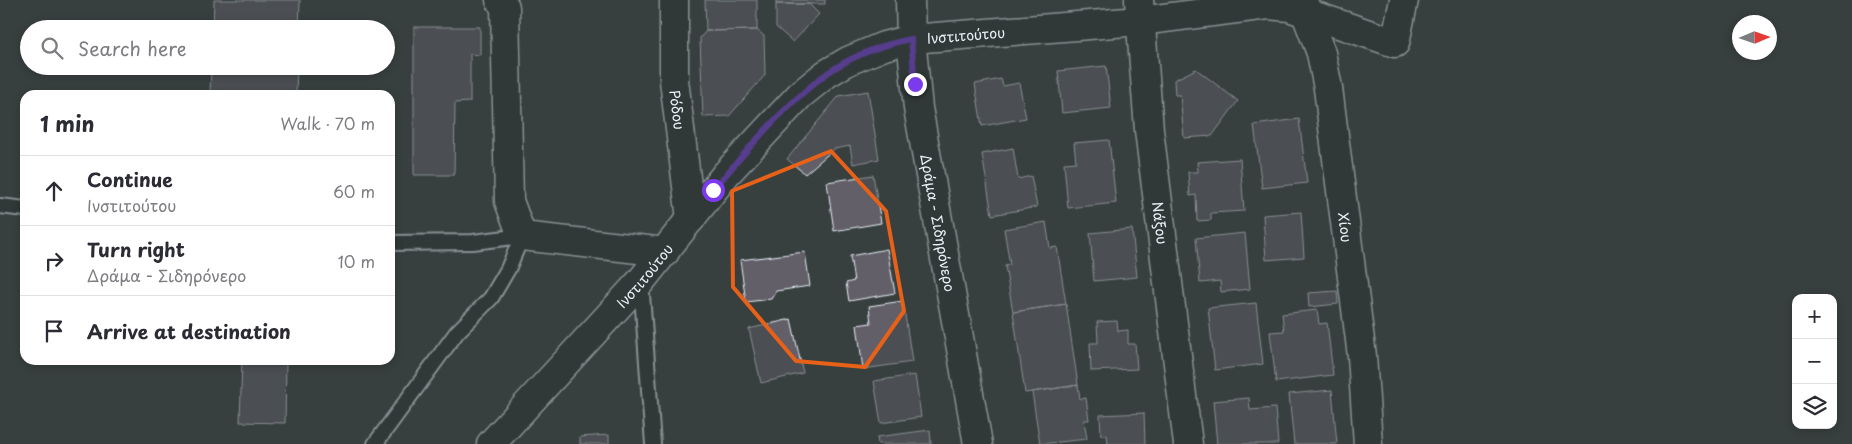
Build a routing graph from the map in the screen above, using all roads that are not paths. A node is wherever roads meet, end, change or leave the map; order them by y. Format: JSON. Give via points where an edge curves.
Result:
{"nodes":[{"id":1,"x":500,"y":0,"type":"edge"},
{"id":2,"x":674,"y":0,"type":"edge"},
{"id":3,"x":910,"y":0,"type":"edge"},
{"id":4,"x":1404,"y":0,"type":"edge"},
{"id":5,"x":1305,"y":7,"type":"edge"},
{"id":6,"x":1139,"y":10,"type":"edge"},
{"id":7,"x":911,"y":39,"type":"junction"},
{"id":8,"x":0,"y":206,"type":"edge"},
{"id":9,"x":20,"y":208,"type":"edge"},
{"id":10,"x":690,"y":219,"type":"junction"},
{"id":11,"x":522,"y":236,"type":"junction"},
{"id":12,"x":395,"y":243,"type":"edge"},
{"id":13,"x":665,"y":252,"type":"junction"},
{"id":14,"x":641,"y":281,"type":"junction"},
{"id":15,"x":375,"y":444,"type":"edge"},
{"id":16,"x":491,"y":444,"type":"edge"},
{"id":17,"x":652,"y":444,"type":"edge"},
{"id":18,"x":978,"y":444,"type":"edge"},
{"id":19,"x":1188,"y":444,"type":"edge"},
{"id":20,"x":1368,"y":444,"type":"edge"}],
"edges":[{"from":1,"to":11,"type":"street","via":[[505,7],[509,201]]},
{"from":2,"to":10,"type":"street","name":"Ρόδου","via":[[674,80]]},
{"from":3,"to":7,"type":"street","name":"Δράμα - Σιδηρόνερο"},
{"from":4,"to":5,"type":"street","name":"Ινστιτούτου","via":[[1395,43]]},
{"from":5,"to":6,"type":"street","name":"Ινστιτούτου","via":[[1268,5]]},
{"from":5,"to":20,"type":"street","name":"Χίου","via":[[1321,53],[1328,88],[1362,356]]},
{"from":6,"to":7,"type":"street","name":"Ινστιτούτου"},
{"from":6,"to":19,"type":"street","name":"Νάξου","via":[[1149,130]]},
{"from":7,"to":10,"type":"street","name":"Ινστιτούτου","via":[[848,61],[812,85],[726,174]]},
{"from":7,"to":18,"type":"street","name":"Δράμα - Σιδηρόνερο","via":[[927,159]]},
{"from":8,"to":9,"type":"lane"},
{"from":10,"to":13,"type":"street","name":"Ινστιτούτου"},
{"from":11,"to":12,"type":"lane","via":[[472,242]]},
{"from":11,"to":13,"type":"street"},
{"from":11,"to":15,"type":"lane","via":[[491,298],[457,332]]},
{"from":13,"to":14,"type":"street","name":"Ινστιτούτου"},
{"from":14,"to":16,"type":"street","name":"Ινστιτούτου"},
{"from":14,"to":17,"type":"lane"}]}
